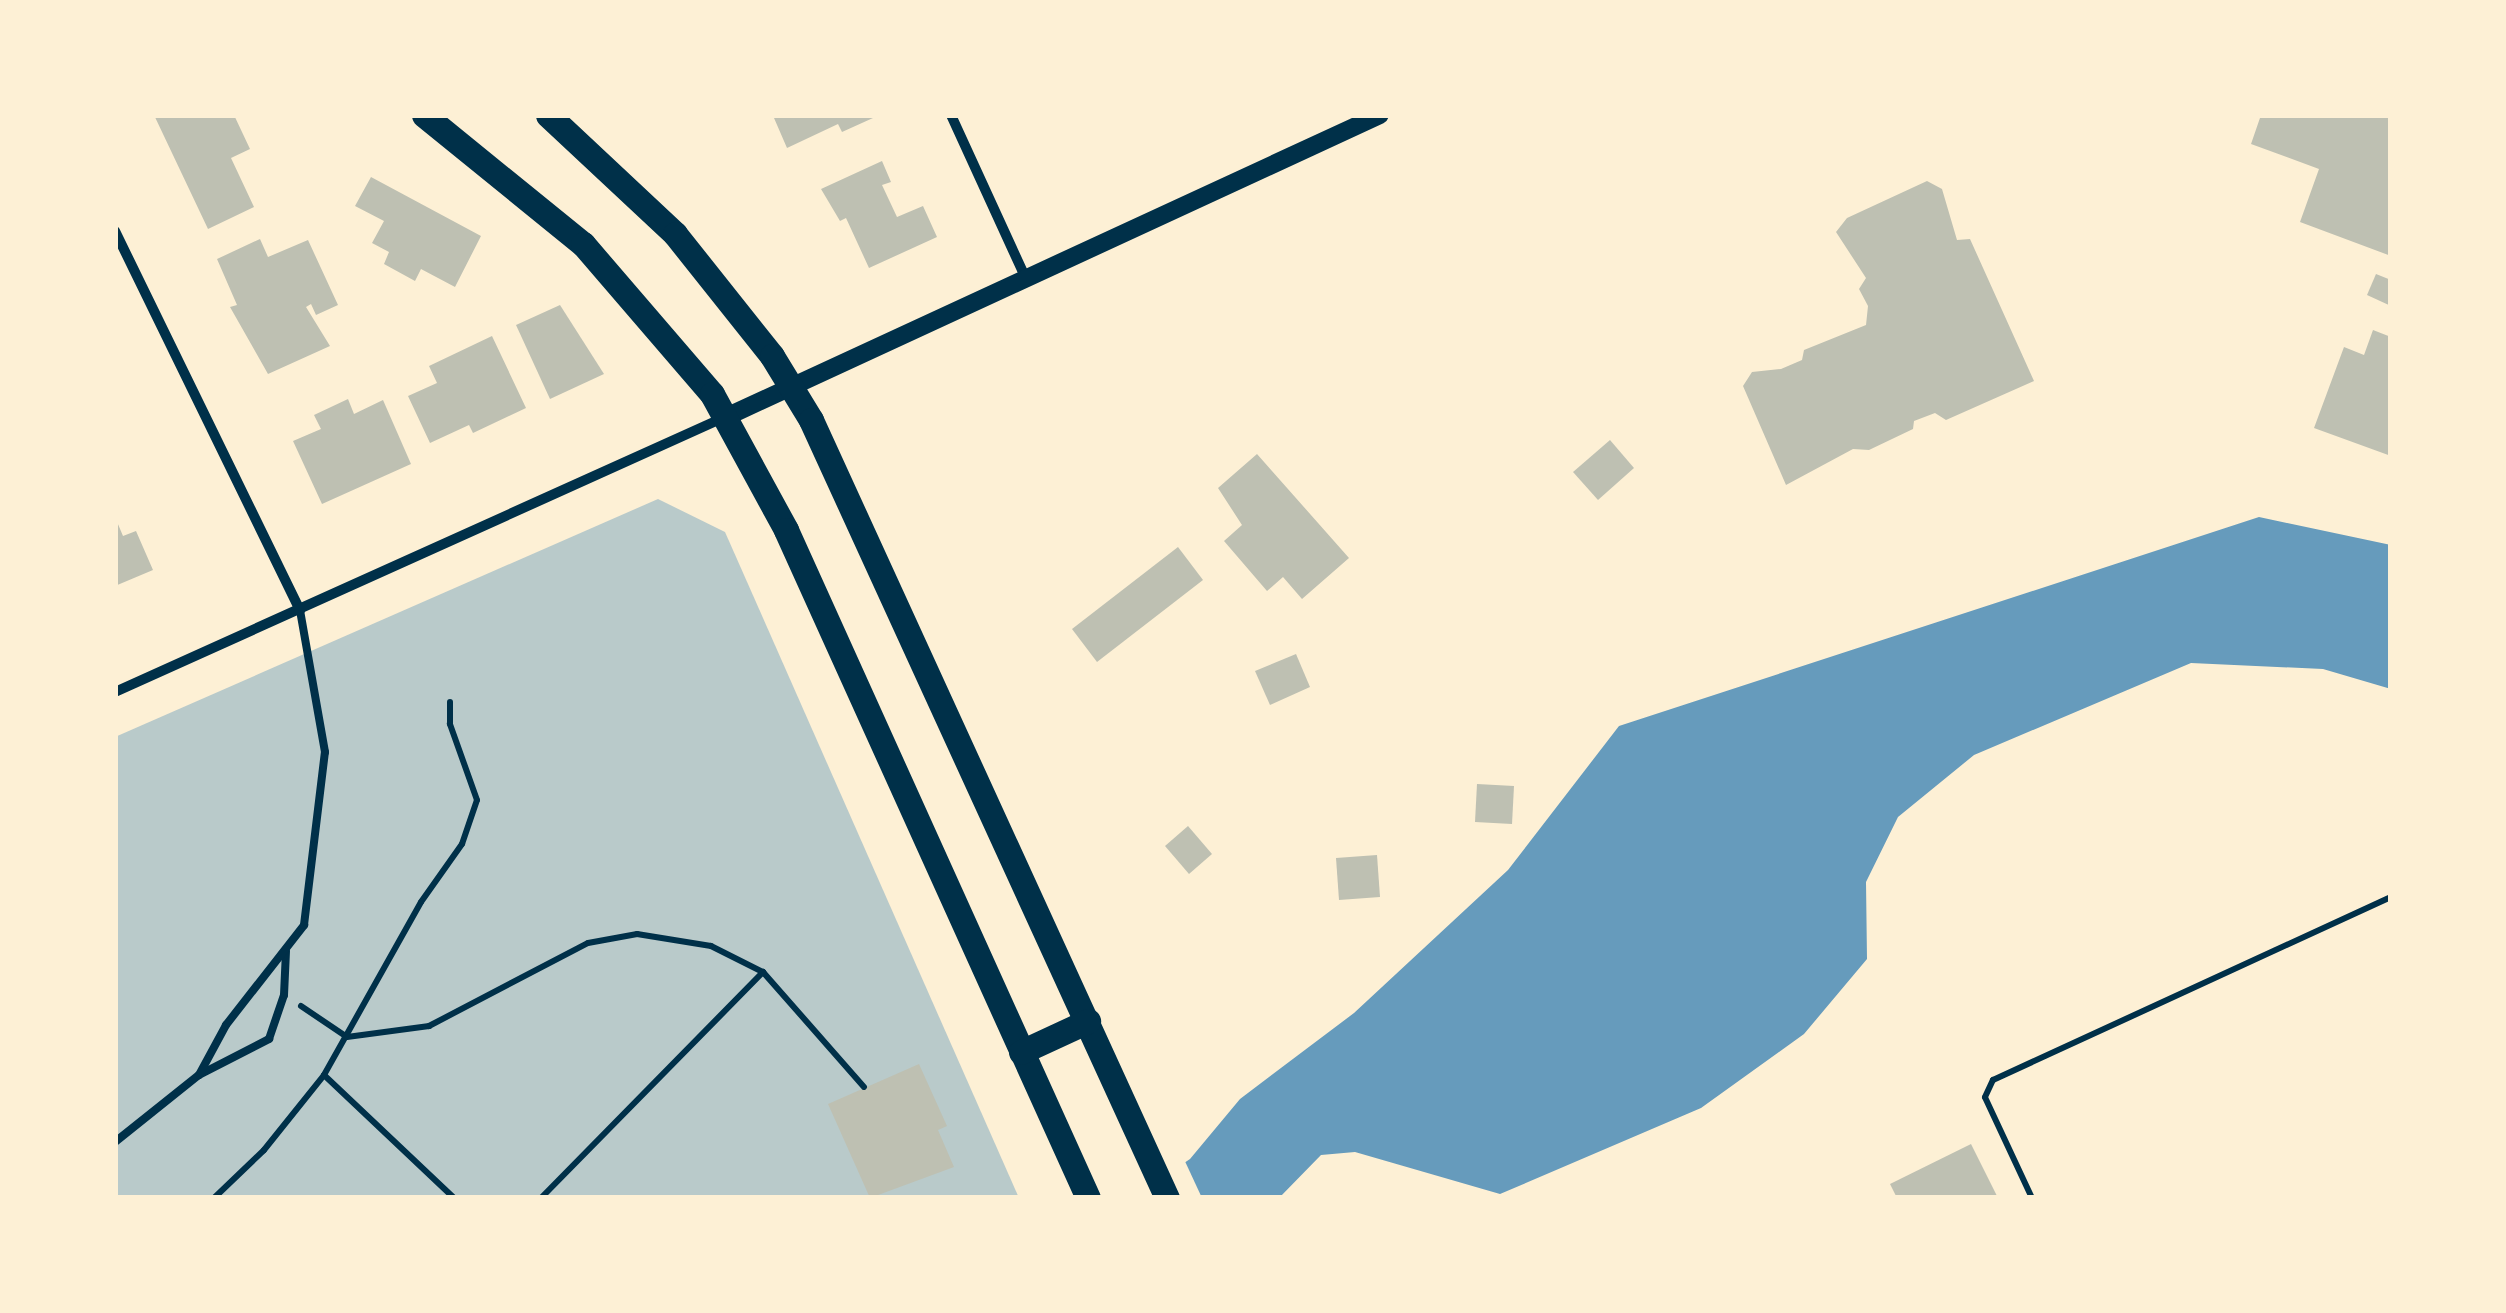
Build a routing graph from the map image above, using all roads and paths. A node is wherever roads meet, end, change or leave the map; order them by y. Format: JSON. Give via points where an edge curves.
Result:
{"nodes":[{"id":1,"x":424,"y":115,"type":"edge"},
{"id":2,"x":548,"y":115,"type":"edge"},
{"id":3,"x":951,"y":115,"type":"edge"},
{"id":4,"x":1380,"y":115,"type":"edge"},
{"id":5,"x":116,"y":236,"type":"edge"},
{"id":6,"x":1026,"y":279,"type":"junction"},
{"id":7,"x":792,"y":386,"type":"junction"},
{"id":8,"x":726,"y":417,"type":"junction"},
{"id":9,"x":300,"y":610,"type":"junction"},
{"id":10,"x":115,"y":692,"type":"edge"},
{"id":11,"x":450,"y":702,"type":"dead end"},
{"id":12,"x":2391,"y":897,"type":"edge"},
{"id":13,"x":286,"y":950,"type":"junction"},
{"id":14,"x":763,"y":972,"type":"junction"},
{"id":15,"x":296,"y":1002,"type":"dead end"},
{"id":16,"x":1088,"y":1021,"type":"junction"},
{"id":17,"x":347,"y":1037,"type":"junction"},
{"id":18,"x":1021,"y":1052,"type":"junction"},
{"id":19,"x":199,"y":1075,"type":"junction"},
{"id":20,"x":324,"y":1075,"type":"junction"},
{"id":21,"x":864,"y":1088,"type":"dead end"},
{"id":22,"x":115,"y":1142,"type":"edge"},
{"id":23,"x":214,"y":1198,"type":"edge"},
{"id":24,"x":454,"y":1198,"type":"edge"},
{"id":25,"x":541,"y":1198,"type":"edge"},
{"id":26,"x":1088,"y":1198,"type":"edge"},
{"id":27,"x":1167,"y":1198,"type":"edge"},
{"id":28,"x":2032,"y":1198,"type":"edge"}],
"edges":[{"from":1,"to":8,"type":"main road","via":[[515,182],[616,278],[697,372]]},
{"from":2,"to":7,"type":"main road","via":[[676,234]]},
{"from":3,"to":6,"type":"street"},
{"from":4,"to":6,"type":"street"},
{"from":5,"to":9,"type":"street"},
{"from":6,"to":7,"type":"street"},
{"from":7,"to":8,"type":"street"},
{"from":7,"to":16,"type":"main road","via":[[865,530]]},
{"from":8,"to":9,"type":"street"},
{"from":8,"to":18,"type":"main road","via":[[786,530]]},
{"from":9,"to":10,"type":"street"},
{"from":9,"to":13,"type":"lane","via":[[325,752],[304,925]]},
{"from":11,"to":17,"type":"path","via":[[450,724],[477,800],[462,844],[411,918]]},
{"from":12,"to":28,"type":"path","via":[[1994,1080],[1986,1097]]},
{"from":13,"to":19,"type":"lane","via":[[237,1009]]},
{"from":13,"to":19,"type":"lane","via":[[284,995],[269,1039]]},
{"from":14,"to":17,"type":"path","via":[[712,946],[637,934],[588,943],[430,1026]]},
{"from":14,"to":21,"type":"path"},
{"from":14,"to":25,"type":"path"},
{"from":15,"to":17,"type":"path"},
{"from":16,"to":18,"type":"main road"},
{"from":16,"to":27,"type":"main road"},
{"from":17,"to":20,"type":"path"},
{"from":18,"to":26,"type":"main road"},
{"from":19,"to":22,"type":"lane"},
{"from":20,"to":23,"type":"path","via":[[264,1150]]},
{"from":20,"to":24,"type":"path"}]}
